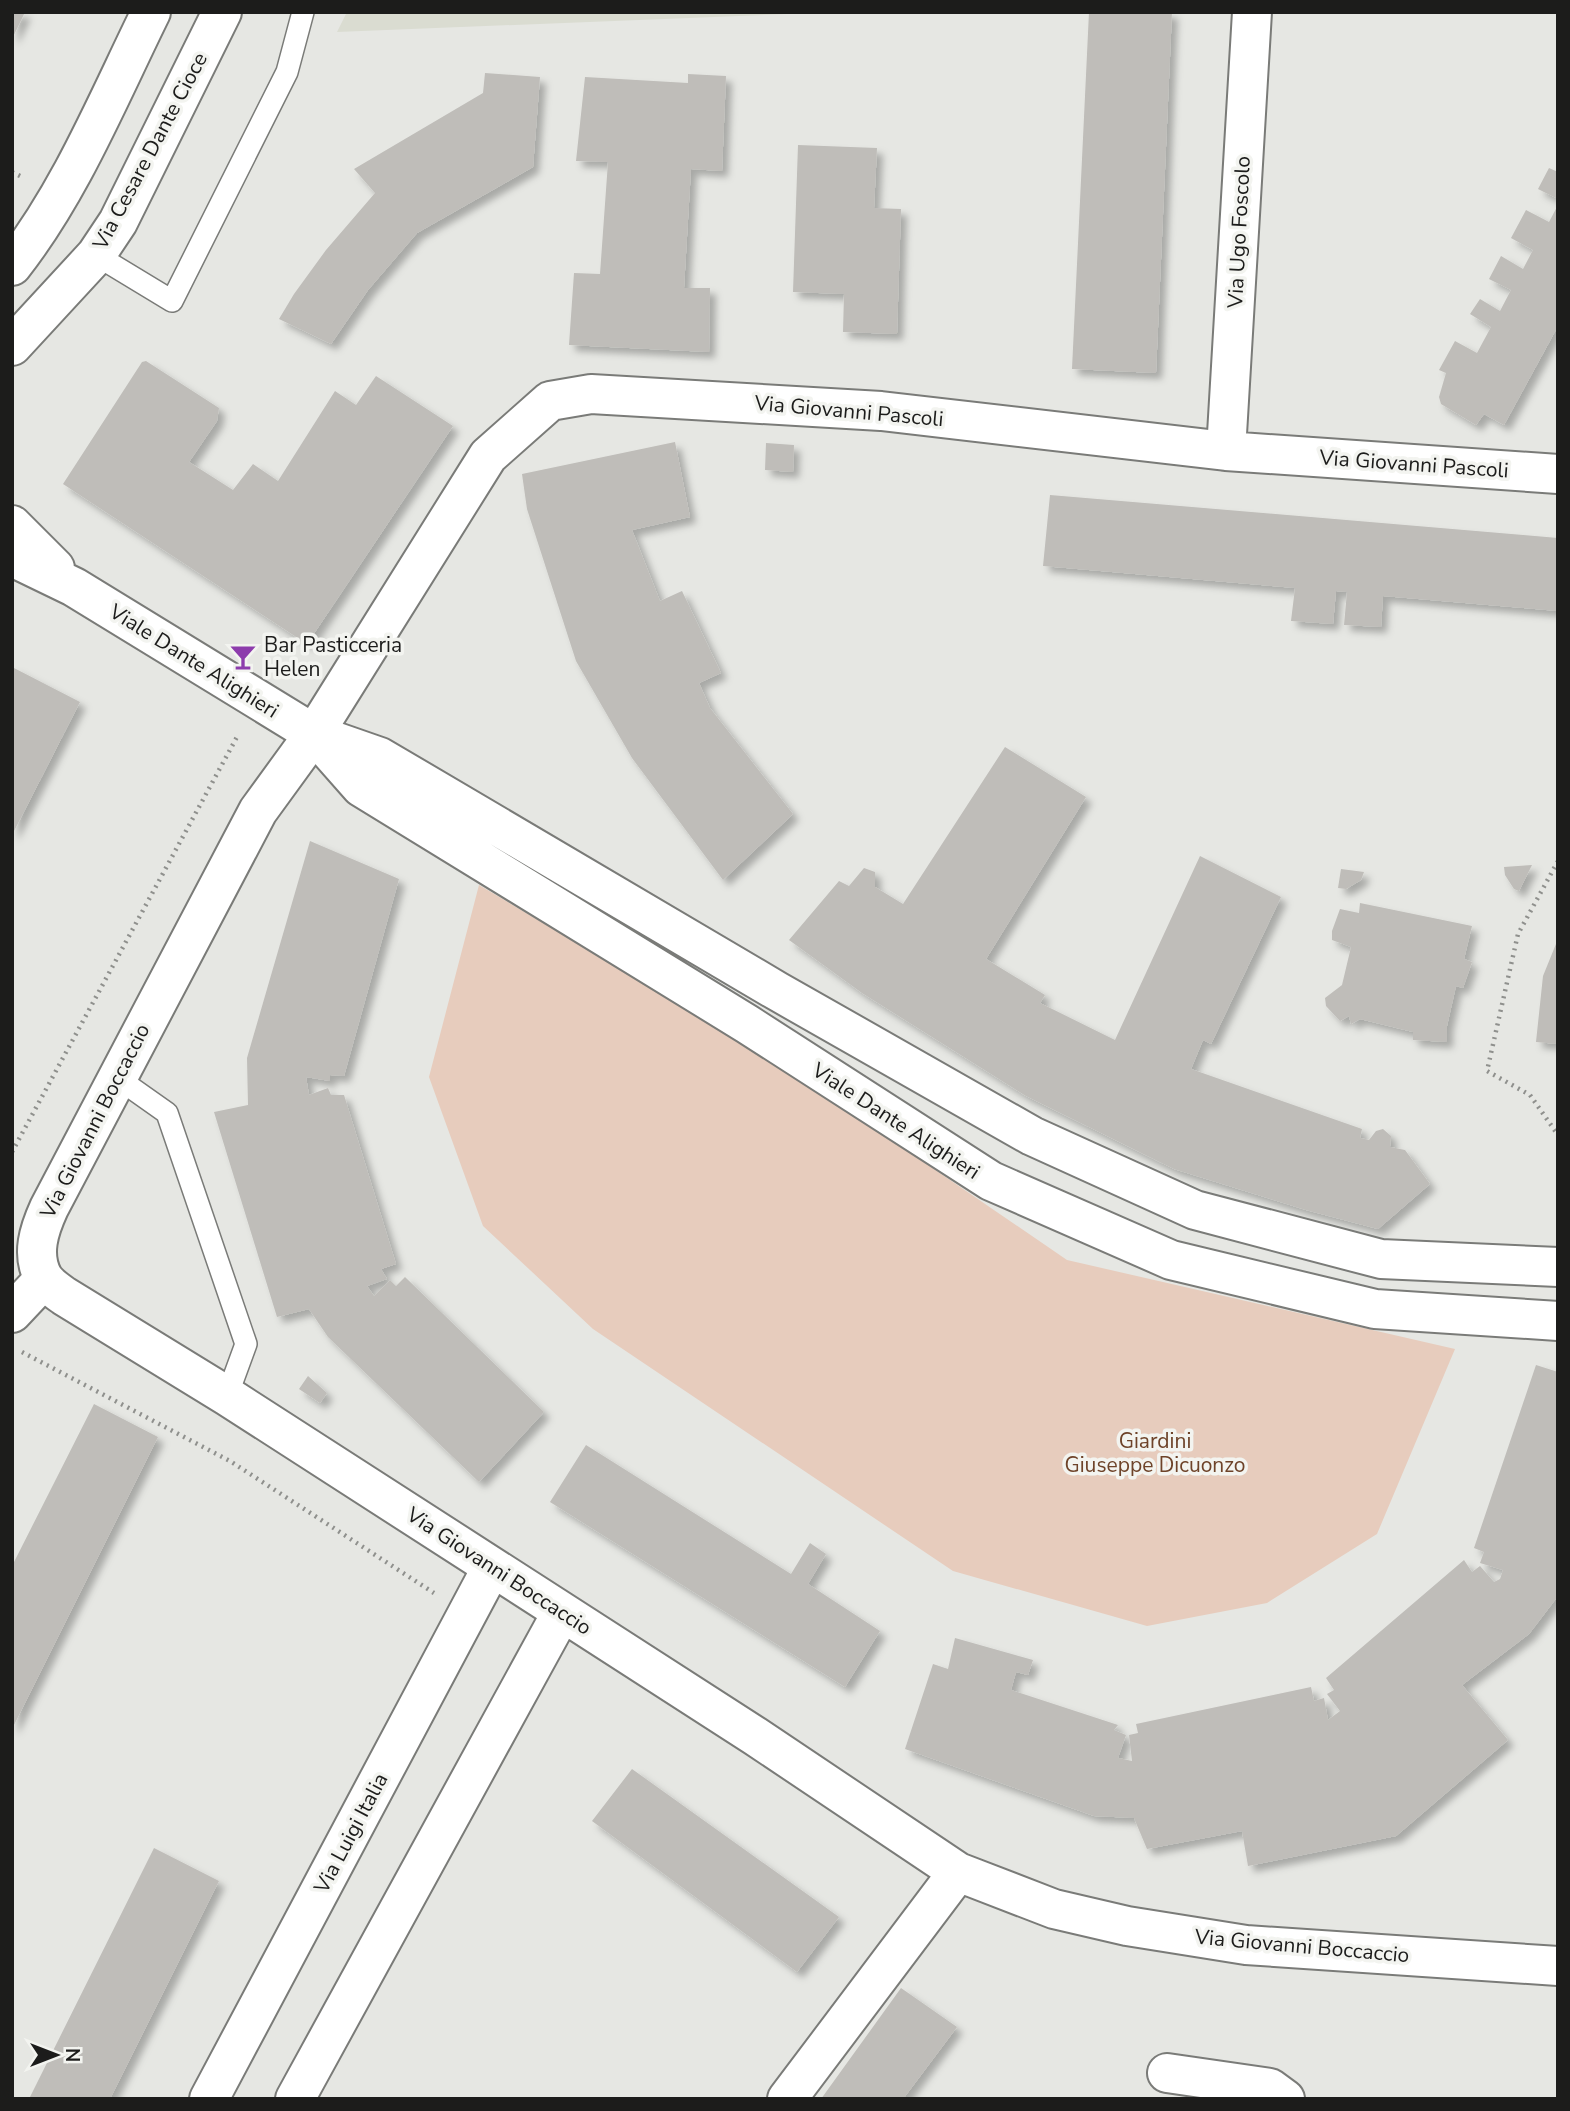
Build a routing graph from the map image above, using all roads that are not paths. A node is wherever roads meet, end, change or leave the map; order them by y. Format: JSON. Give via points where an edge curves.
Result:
{"nodes":[{"id":1,"x":151,"y":12,"type":"edge"},
{"id":2,"x":222,"y":12,"type":"edge"},
{"id":3,"x":303,"y":12,"type":"edge"},
{"id":4,"x":1252,"y":12,"type":"edge"},
{"id":5,"x":96,"y":255,"type":"junction"},
{"id":6,"x":12,"y":265,"type":"edge"},
{"id":7,"x":12,"y":346,"type":"edge"},
{"id":8,"x":1226,"y":451,"type":"junction"},
{"id":9,"x":1558,"y":474,"type":"edge"},
{"id":10,"x":12,"y":525,"type":"edge"},
{"id":11,"x":12,"y":557,"type":"edge"},
{"id":12,"x":74,"y":587,"type":"junction"},
{"id":13,"x":314,"y":734,"type":"junction"},
{"id":14,"x":116,"y":1077,"type":"junction"},
{"id":15,"x":1558,"y":1267,"type":"edge"},
{"id":16,"x":44,"y":1279,"type":"junction"},
{"id":17,"x":12,"y":1312,"type":"edge"},
{"id":18,"x":1558,"y":1321,"type":"edge"},
{"id":19,"x":227,"y":1396,"type":"junction"},
{"id":20,"x":492,"y":1567,"type":"junction"},
{"id":21,"x":562,"y":1612,"type":"junction"},
{"id":22,"x":958,"y":1872,"type":"junction"},
{"id":23,"x":1558,"y":1966,"type":"edge"},
{"id":24,"x":1167,"y":2073,"type":"dead end"},
{"id":25,"x":209,"y":2099,"type":"edge"},
{"id":26,"x":295,"y":2099,"type":"edge"},
{"id":27,"x":787,"y":2099,"type":"edge"},
{"id":28,"x":1284,"y":2099,"type":"edge"}],
"edges":[{"from":1,"to":6,"type":"street","via":[[60,195]]},
{"from":2,"to":5,"type":"street","name":"Via Cesare Dante Cioce","via":[[118,222]]},
{"from":3,"to":5,"type":"lane","via":[[287,72],[172,301]]},
{"from":4,"to":8,"type":"street","name":"Via Ugo Foscolo"},
{"from":5,"to":7,"type":"street","name":"Via Cesare Dante Cioce"},
{"from":8,"to":9,"type":"street","name":"Via Giovanni Pascoli"},
{"from":8,"to":13,"type":"street","name":"Via Giovanni Pascoli","via":[[881,411],[591,394],[550,401],[488,456]]},
{"from":10,"to":12,"type":"street","name":"Viale Dante Alighieri"},
{"from":11,"to":12,"type":"street","name":"Viale Dante Alighieri"},
{"from":12,"to":13,"type":"street","name":"Viale Dante Alighieri"},
{"from":13,"to":14,"type":"street","name":"Via Giovanni Boccaccio","via":[[258,811]]},
{"from":13,"to":15,"type":"street","name":"Viale Dante Alighieri","via":[[380,757],[1032,1136],[1195,1210],[1381,1259]]},
{"from":13,"to":18,"type":"street","name":"Viale Dante Alighieri","via":[[361,788],[747,1024],[991,1181],[1171,1260],[1375,1309]]},
{"from":14,"to":16,"type":"street","name":"Via Giovanni Boccaccio","via":[[38,1231],[36,1255]]},
{"from":14,"to":19,"type":"lane","via":[[167,1113],[246,1343]]},
{"from":16,"to":17,"type":"street"},
{"from":16,"to":19,"type":"street","name":"Via Giovanni Boccaccio","via":[[64,1296]]},
{"from":19,"to":20,"type":"street","name":"Via Giovanni Boccaccio"},
{"from":20,"to":21,"type":"street","name":"Via Giovanni Boccaccio"},
{"from":20,"to":25,"type":"street","name":"Via Luigi Italia"},
{"from":21,"to":22,"type":"street","name":"Via Giovanni Boccaccio"},
{"from":21,"to":26,"type":"street"},
{"from":22,"to":23,"type":"street","name":"Via Giovanni Boccaccio","via":[[1054,1909],[1246,1945],[1412,1941]]},
{"from":22,"to":27,"type":"street"},
{"from":24,"to":28,"type":"street","via":[[1270,2088]]}]}
